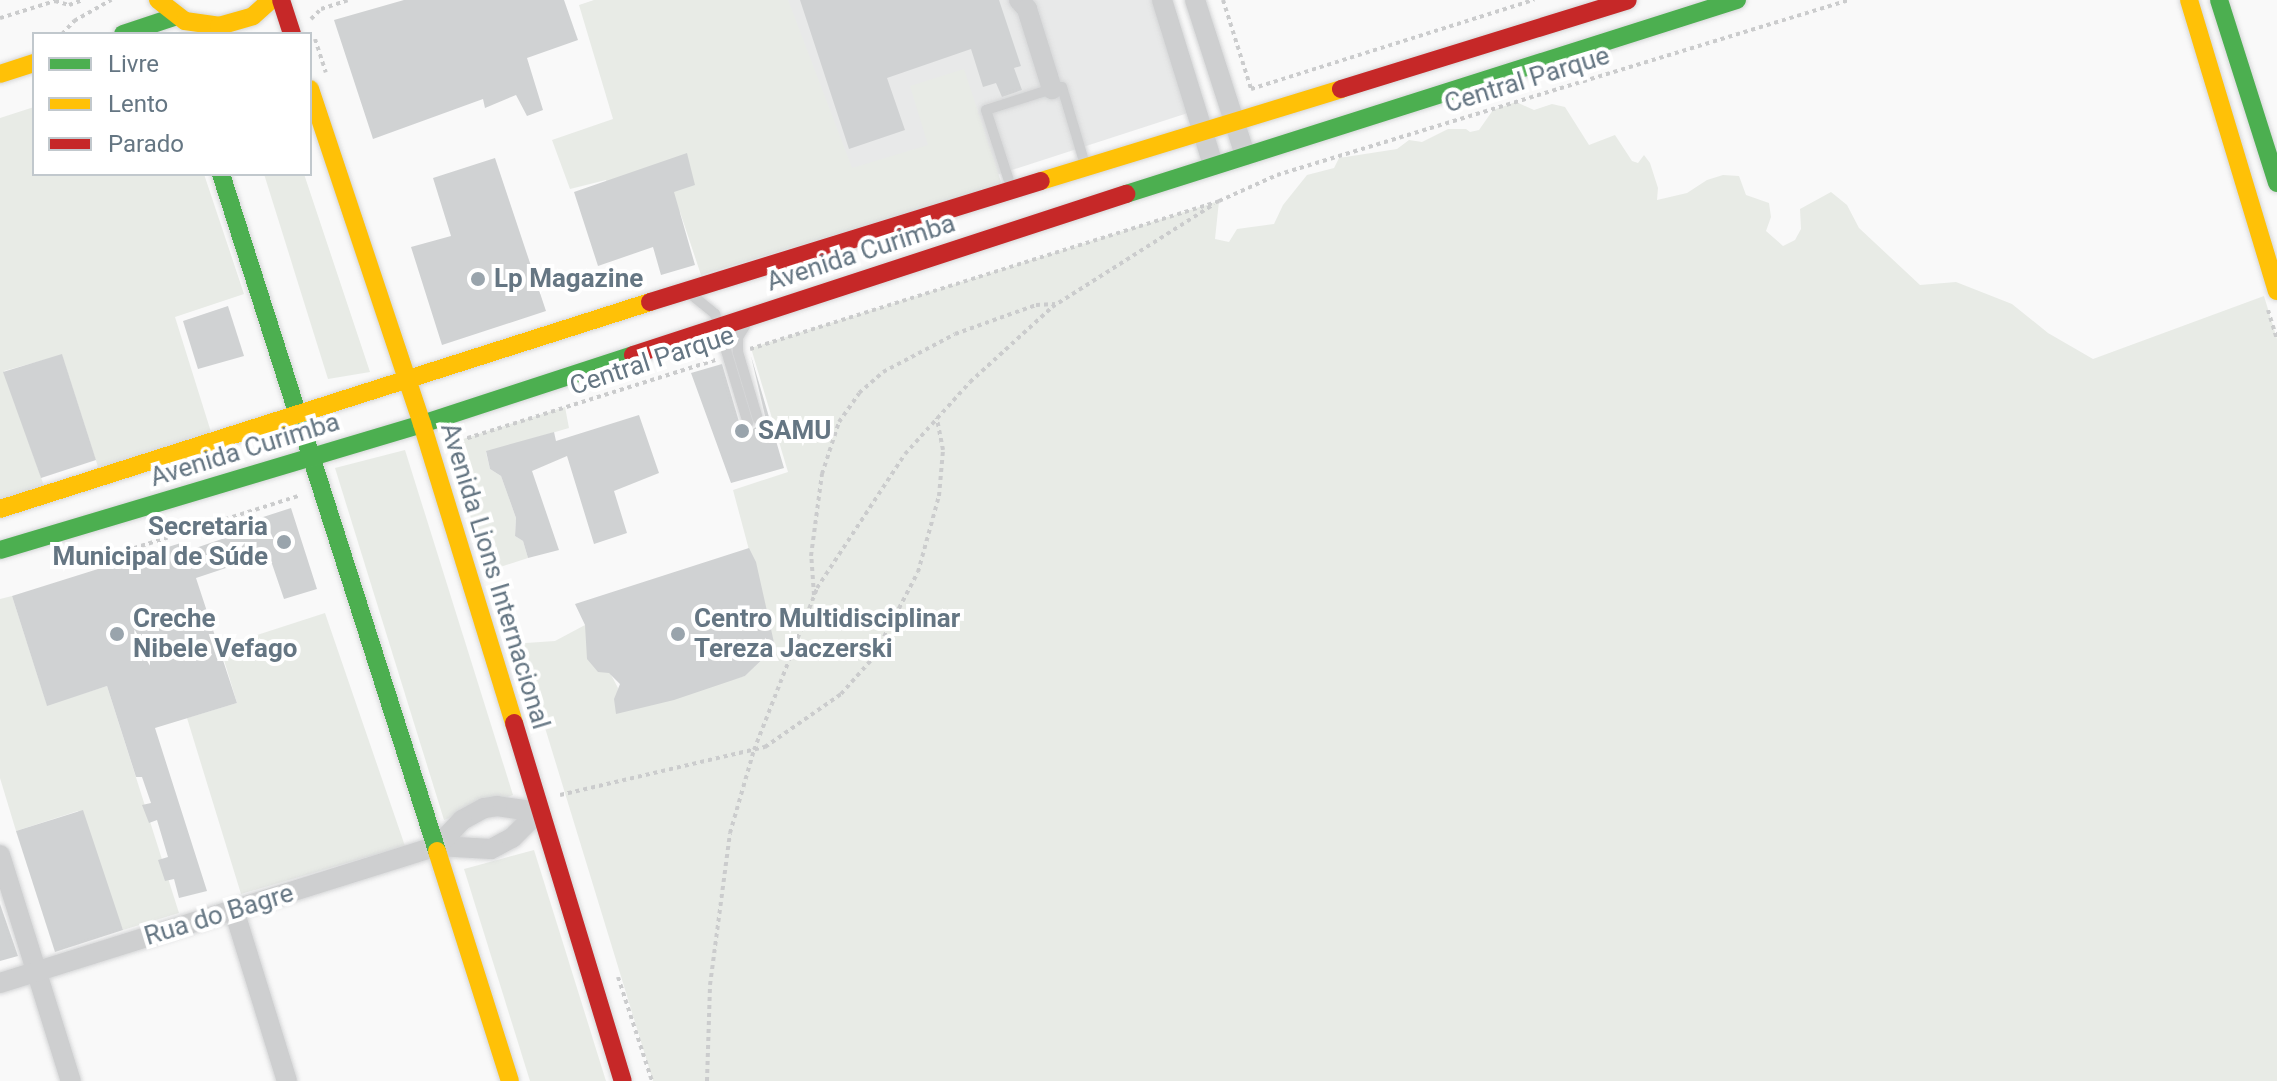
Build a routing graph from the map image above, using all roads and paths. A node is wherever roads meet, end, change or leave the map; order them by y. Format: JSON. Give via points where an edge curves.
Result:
{"nodes":[{"id":1,"x":83,"y":0,"type":"edge"},
{"id":2,"x":111,"y":0,"type":"edge"},
{"id":3,"x":158,"y":0,"type":"edge"},
{"id":4,"x":271,"y":0,"type":"edge"},
{"id":5,"x":281,"y":0,"type":"edge"},
{"id":6,"x":348,"y":0,"type":"edge"},
{"id":7,"x":1019,"y":0,"type":"edge"},
{"id":8,"x":1162,"y":0,"type":"edge"},
{"id":9,"x":1195,"y":0,"type":"edge"},
{"id":10,"x":1223,"y":0,"type":"edge"},
{"id":11,"x":1534,"y":0,"type":"edge"},
{"id":12,"x":1628,"y":0,"type":"edge"},
{"id":13,"x":1635,"y":0,"type":"edge"},
{"id":14,"x":1737,"y":0,"type":"edge"},
{"id":15,"x":1849,"y":0,"type":"edge"},
{"id":16,"x":2189,"y":0,"type":"edge"},
{"id":17,"x":2219,"y":0,"type":"edge"},
{"id":18,"x":0,"y":18,"type":"edge"},
{"id":19,"x":310,"y":22,"type":"dead end"},
{"id":20,"x":182,"y":24,"type":"edge"},
{"id":21,"x":1645,"y":29,"type":"junction"},
{"id":22,"x":64,"y":32,"type":"edge"},
{"id":23,"x":135,"y":32,"type":"edge"},
{"id":24,"x":291,"y":32,"type":"edge"},
{"id":25,"x":314,"y":35,"type":"dead end"},
{"id":26,"x":32,"y":64,"type":"edge"},
{"id":27,"x":0,"y":74,"type":"edge"},
{"id":28,"x":327,"y":76,"type":"dead end"},
{"id":29,"x":1052,"y":89,"type":"junction"},
{"id":30,"x":312,"y":95,"type":"edge"},
{"id":31,"x":1235,"y":124,"type":"junction"},
{"id":32,"x":1204,"y":134,"type":"junction"},
{"id":33,"x":1245,"y":155,"type":"junction"},
{"id":34,"x":1213,"y":165,"type":"junction"},
{"id":35,"x":1086,"y":170,"type":"junction"},
{"id":36,"x":222,"y":176,"type":"edge"},
{"id":37,"x":2277,"y":183,"type":"edge"},
{"id":38,"x":1012,"y":192,"type":"junction"},
{"id":39,"x":1219,"y":201,"type":"junction"},
{"id":40,"x":2273,"y":263,"type":"edge"},
{"id":41,"x":2277,"y":291,"type":"edge"},
{"id":42,"x":677,"y":295,"type":"junction"},
{"id":43,"x":1058,"y":304,"type":"junction"},
{"id":44,"x":766,"y":311,"type":"junction"},
{"id":45,"x":719,"y":327,"type":"junction"},
{"id":46,"x":733,"y":354,"type":"junction"},
{"id":47,"x":405,"y":378,"type":"junction"},
{"id":48,"x":297,"y":415,"type":"junction"},
{"id":49,"x":937,"y":418,"type":"junction"},
{"id":50,"x":753,"y":421,"type":"dead end"},
{"id":51,"x":422,"y":424,"type":"junction"},
{"id":52,"x":447,"y":444,"type":"dead end"},
{"id":53,"x":313,"y":458,"type":"junction"},
{"id":54,"x":309,"y":493,"type":"dead end"},
{"id":55,"x":0,"y":509,"type":"edge"},
{"id":56,"x":0,"y":550,"type":"edge"},
{"id":57,"x":103,"y":558,"type":"dead end"},
{"id":58,"x":815,"y":596,"type":"junction"},
{"id":59,"x":754,"y":750,"type":"junction"},
{"id":60,"x":555,"y":780,"type":"dead end"},
{"id":61,"x":538,"y":812,"type":"junction"},
{"id":62,"x":438,"y":846,"type":"junction"},
{"id":63,"x":0,"y":855,"type":"edge"},
{"id":64,"x":234,"y":910,"type":"junction"},
{"id":65,"x":37,"y":972,"type":"junction"},
{"id":66,"x":618,"y":976,"type":"dead end"},
{"id":67,"x":0,"y":983,"type":"edge"},
{"id":68,"x":71,"y":1081,"type":"edge"},
{"id":69,"x":287,"y":1081,"type":"edge"},
{"id":70,"x":510,"y":1081,"type":"edge"},
{"id":71,"x":623,"y":1081,"type":"edge"},
{"id":72,"x":652,"y":1081,"type":"edge"},
{"id":73,"x":707,"y":1081,"type":"edge"}],
"edges":[{"from":1,"to":18,"type":"path","via":[[69,5],[55,1]]},
{"from":2,"to":22,"type":"path"},
{"from":3,"to":20,"type":"street"},
{"from":4,"to":20,"type":"street","via":[[237,23]]},
{"from":5,"to":24,"type":"street"},
{"from":6,"to":19,"type":"path","via":[[321,9]]},
{"from":7,"to":29,"type":"street","via":[[1027,9]]},
{"from":8,"to":32,"type":"street"},
{"from":9,"to":31,"type":"street"},
{"from":10,"to":11,"type":"path","via":[[1251,89]]},
{"from":12,"to":31,"type":"street","name":"Avenida Curimba"},
{"from":13,"to":21,"type":"street"},
{"from":14,"to":21,"type":"street","name":"Avenida Curimba"},
{"from":15,"to":39,"type":"path","name":"Central Parque","via":[[1292,170]]},
{"from":16,"to":40,"type":"street"},
{"from":17,"to":37,"type":"street"},
{"from":20,"to":23,"type":"street"},
{"from":21,"to":33,"type":"street","name":"Avenida Curimba"},
{"from":25,"to":28,"type":"path"},
{"from":26,"to":27,"type":"street"},
{"from":29,"to":35,"type":"lane","via":[[1062,87]]},
{"from":29,"to":38,"type":"lane","via":[[986,110]]},
{"from":30,"to":47,"type":"street","name":"Avenida Lions Internacional"},
{"from":31,"to":32,"type":"street","name":"Avenida Curimba"},
{"from":31,"to":33,"type":"street"},
{"from":32,"to":34,"type":"street"},
{"from":32,"to":35,"type":"street","name":"Avenida Curimba"},
{"from":33,"to":34,"type":"street","name":"Avenida Curimba"},
{"from":34,"to":44,"type":"street","name":"Avenida Curimba"},
{"from":35,"to":38,"type":"street","name":"Avenida Curimba"},
{"from":36,"to":48,"type":"street"},
{"from":38,"to":42,"type":"street","name":"Avenida Curimba"},
{"from":39,"to":43,"type":"path","name":"Central Parque"},
{"from":39,"to":46,"type":"path","name":"Central Parque"},
{"from":40,"to":41,"type":"street"},
{"from":42,"to":45,"type":"lane","via":[[701,299]]},
{"from":42,"to":47,"type":"street","name":"Avenida Curimba"},
{"from":43,"to":49,"type":"path","name":"Central Parque"},
{"from":43,"to":58,"type":"path","via":[[1036,305],[942,339],[883,372],[859,393],[839,422],[822,474],[811,556]]},
{"from":44,"to":45,"type":"street","name":"Avenida Curimba"},
{"from":44,"to":46,"type":"lane","via":[[743,328]]},
{"from":45,"to":46,"type":"lane"},
{"from":45,"to":51,"type":"street","name":"Avenida Curimba"},
{"from":46,"to":50,"type":"lane"},
{"from":46,"to":52,"type":"path","name":"Central Parque"},
{"from":47,"to":48,"type":"street","name":"Avenida Curimba"},
{"from":47,"to":51,"type":"street","name":"Avenida Lions Internacional"},
{"from":48,"to":53,"type":"street"},
{"from":48,"to":55,"type":"street","name":"Avenida Curimba"},
{"from":49,"to":58,"type":"path","name":"Central Parque","via":[[905,454]]},
{"from":49,"to":59,"type":"path","via":[[943,450],[935,511],[918,572],[873,658],[841,694]]},
{"from":51,"to":53,"type":"street","name":"Avenida Curimba"},
{"from":51,"to":61,"type":"street","name":"Avenida Lions Internacional"},
{"from":53,"to":56,"type":"street","name":"Avenida Curimba"},
{"from":53,"to":62,"type":"street"},
{"from":54,"to":57,"type":"path"},
{"from":58,"to":59,"type":"path","name":"Central Parque"},
{"from":59,"to":60,"type":"path","via":[[560,795]]},
{"from":59,"to":73,"type":"path","name":"Central Parque","via":[[730,833],[720,898]]},
{"from":61,"to":62,"type":"street","name":"Rua do Bagre","via":[[502,845],[482,850]]},
{"from":61,"to":62,"type":"street","name":"Rua do Bagre","via":[[484,808],[462,820]]},
{"from":61,"to":71,"type":"street","name":"Avenida Lions Internacional"},
{"from":62,"to":64,"type":"street","name":"Rua do Bagre"},
{"from":62,"to":70,"type":"street"},
{"from":63,"to":65,"type":"street"},
{"from":64,"to":65,"type":"street","name":"Rua do Bagre"},
{"from":64,"to":69,"type":"street"},
{"from":65,"to":67,"type":"street","name":"Rua do Bagre"},
{"from":65,"to":68,"type":"street"},
{"from":66,"to":72,"type":"path"}]}
